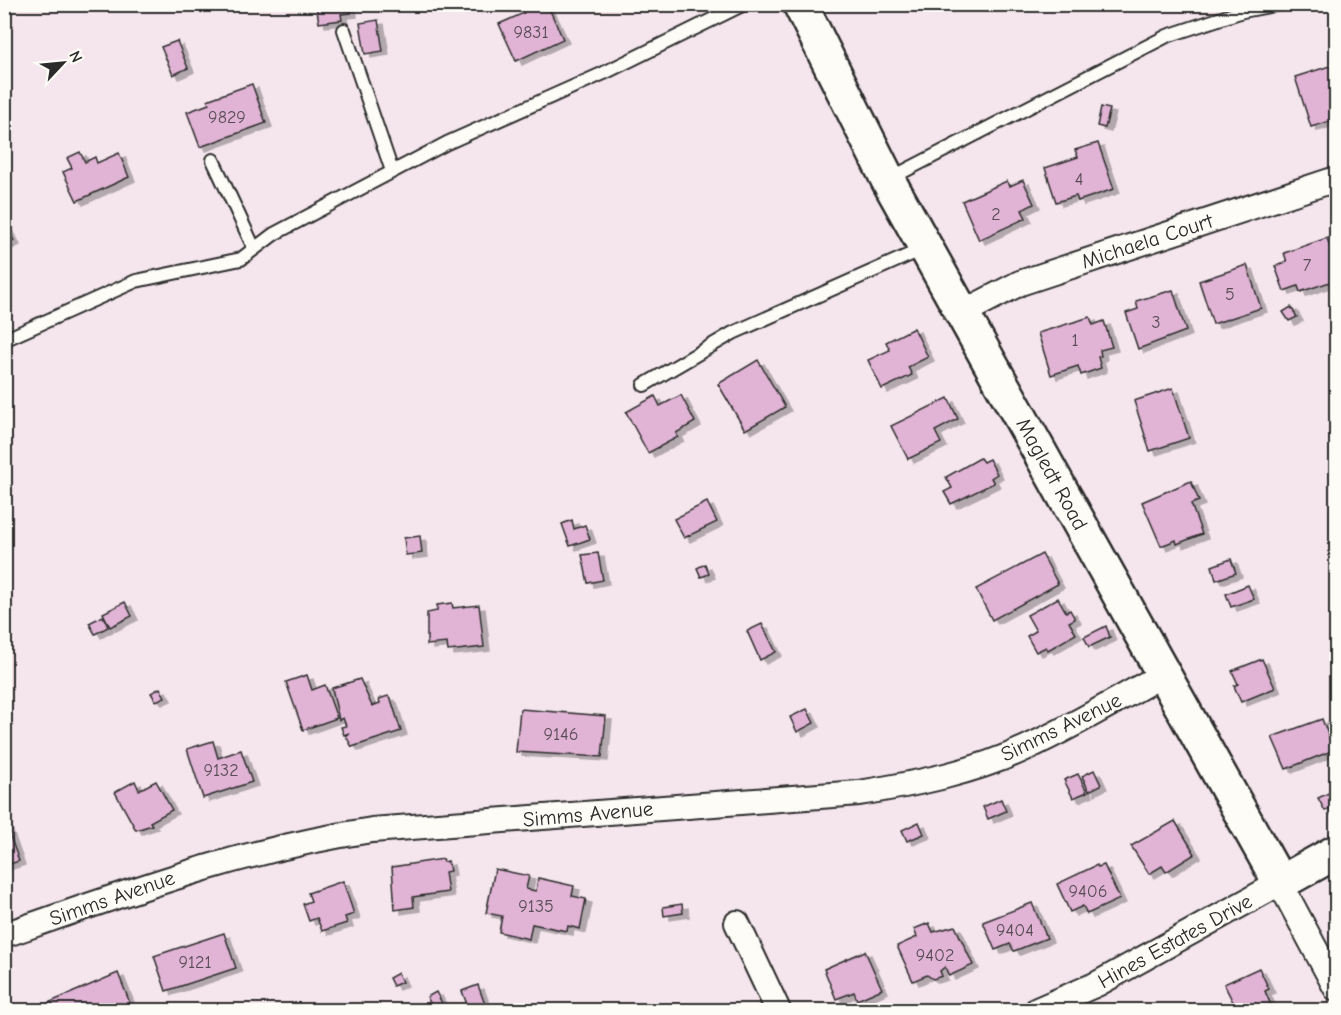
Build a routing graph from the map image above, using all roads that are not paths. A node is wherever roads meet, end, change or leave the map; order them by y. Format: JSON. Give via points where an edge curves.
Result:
{"nodes":[{"id":1,"x":744,"y":4,"type":"edge"},
{"id":2,"x":800,"y":4,"type":"edge"},
{"id":3,"x":1280,"y":4,"type":"edge"},
{"id":4,"x":344,"y":30,"type":"dead end"},
{"id":5,"x":213,"y":160,"type":"dead end"},
{"id":6,"x":392,"y":171,"type":"junction"},
{"id":7,"x":1336,"y":179,"type":"edge"},
{"id":8,"x":888,"y":180,"type":"junction"},
{"id":9,"x":926,"y":247,"type":"junction"},
{"id":10,"x":254,"y":248,"type":"junction"},
{"id":11,"x":962,"y":313,"type":"junction"},
{"id":12,"x":4,"y":340,"type":"edge"},
{"id":13,"x":644,"y":385,"type":"dead end"},
{"id":14,"x":1162,"y":675,"type":"junction"},
{"id":15,"x":1336,"y":852,"type":"edge"},
{"id":16,"x":1280,"y":883,"type":"junction"},
{"id":17,"x":737,"y":923,"type":"dead end"},
{"id":18,"x":4,"y":934,"type":"edge"},
{"id":19,"x":1336,"y":988,"type":"edge"},
{"id":20,"x":778,"y":1011,"type":"edge"},
{"id":21,"x":1037,"y":1011,"type":"edge"}],
"edges":[{"from":1,"to":6,"type":"lane","via":[[604,74]]},
{"from":2,"to":8,"type":"street","name":"Magledt Road"},
{"from":3,"to":8,"type":"lane","via":[[1222,17],[1167,36]]},
{"from":4,"to":6,"type":"lane"},
{"from":5,"to":10,"type":"lane"},
{"from":6,"to":10,"type":"lane"},
{"from":7,"to":11,"type":"street","name":"Michaela Court","via":[[1020,283]]},
{"from":8,"to":9,"type":"street","name":"Magledt Road"},
{"from":9,"to":11,"type":"street","name":"Magledt Road"},
{"from":9,"to":13,"type":"lane","via":[[733,333]]},
{"from":10,"to":12,"type":"lane","via":[[241,259],[136,281]]},
{"from":11,"to":14,"type":"street","name":"Magledt Road"},
{"from":14,"to":16,"type":"street","name":"Magledt Road"},
{"from":14,"to":18,"type":"street","name":"Simms Avenue","via":[[1028,747],[953,773],[893,787],[859,793],[372,830],[310,839],[166,879]]},
{"from":15,"to":16,"type":"street"},
{"from":16,"to":19,"type":"street"},
{"from":16,"to":21,"type":"street","name":"Hines Estates Drive","via":[[1116,974]]},
{"from":17,"to":20,"type":"street"}]}
